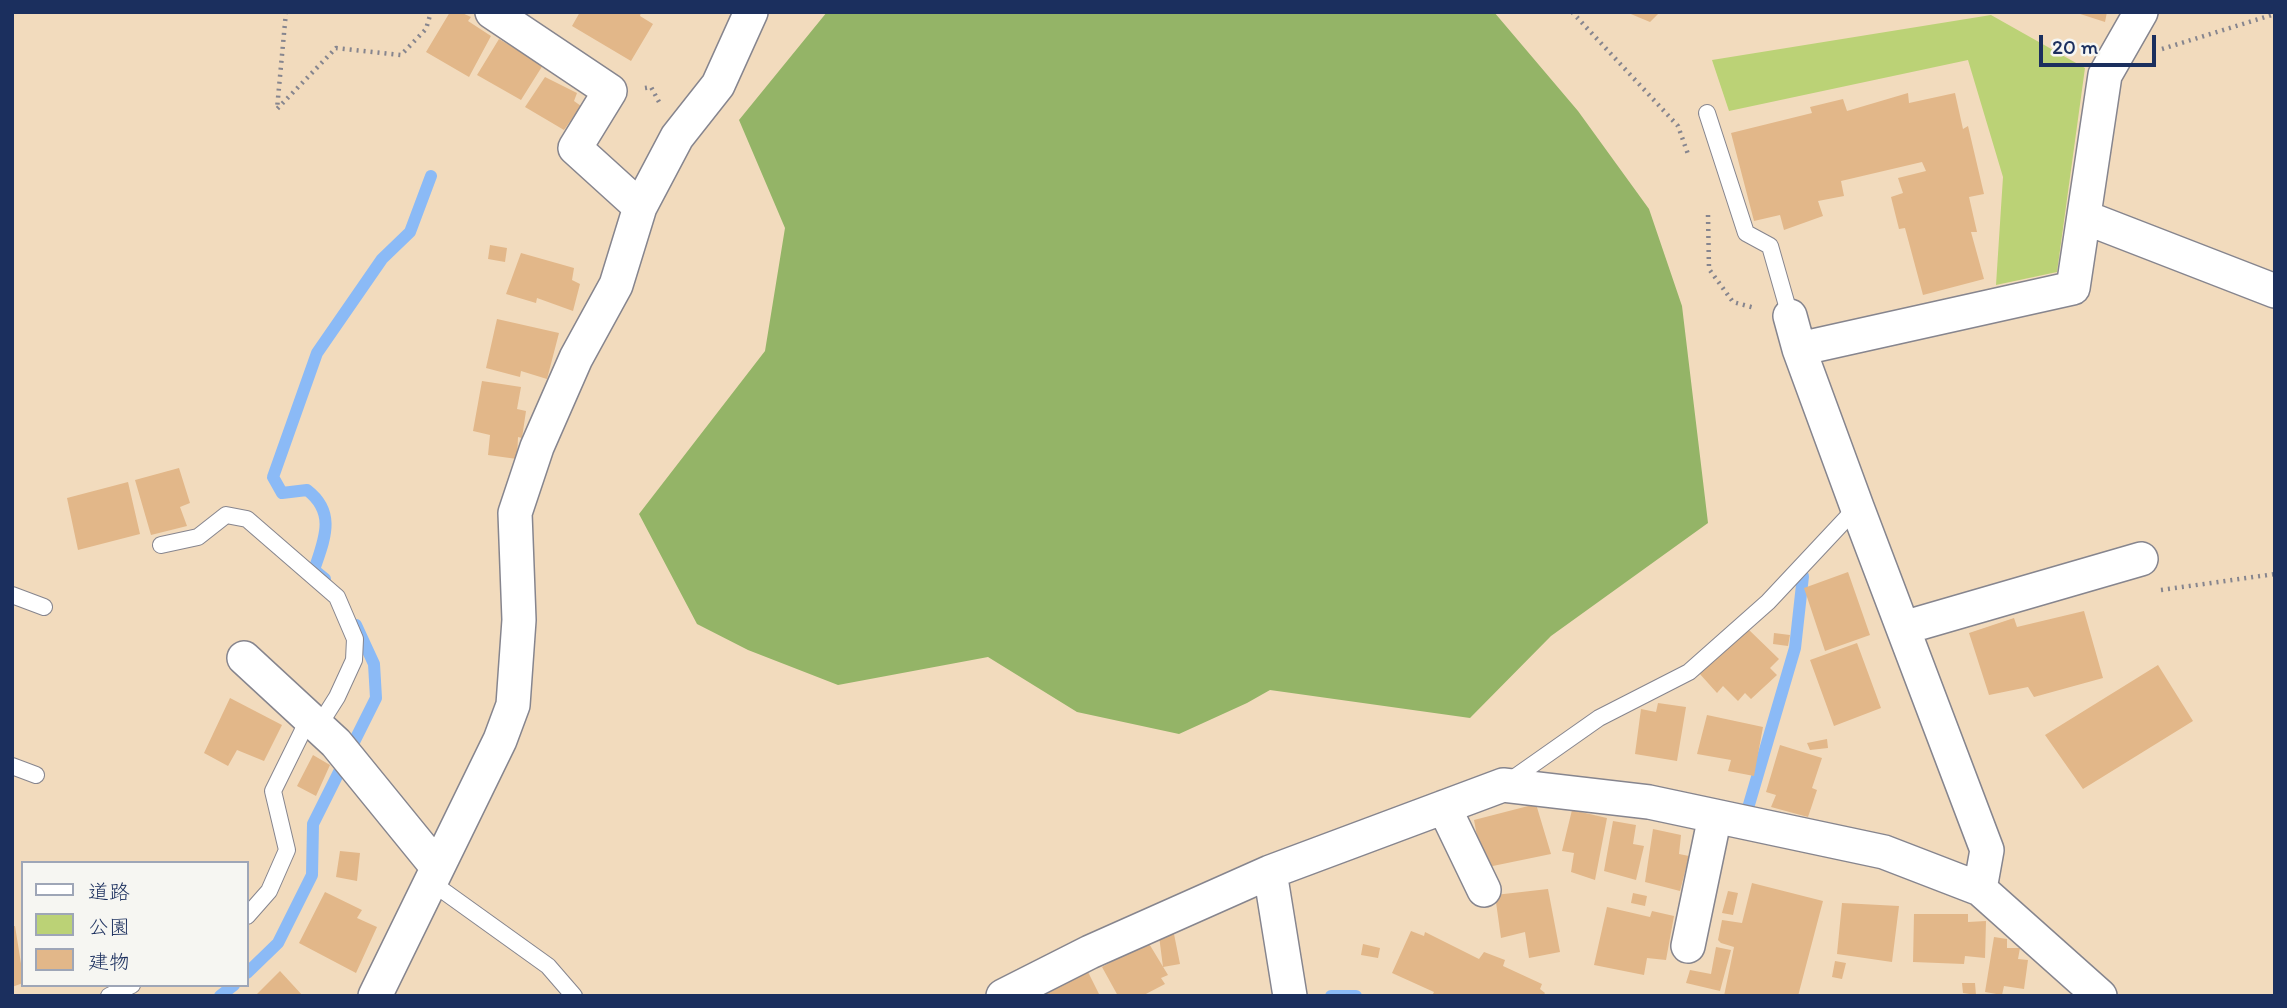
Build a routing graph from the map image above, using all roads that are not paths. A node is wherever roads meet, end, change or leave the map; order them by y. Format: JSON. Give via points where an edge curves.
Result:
{"nodes":[{"id":1,"x":492,"y":12,"type":"edge"},
{"id":2,"x":751,"y":12,"type":"edge"},
{"id":3,"x":2141,"y":12,"type":"edge"},
{"id":4,"x":1707,"y":113,"type":"dead end"},
{"id":5,"x":640,"y":207,"type":"junction"},
{"id":6,"x":2084,"y":216,"type":"junction"},
{"id":7,"x":2275,"y":291,"type":"edge"},
{"id":8,"x":1790,"y":316,"type":"joint"},
{"id":9,"x":1799,"y":349,"type":"junction"},
{"id":10,"x":1857,"y":507,"type":"junction"},
{"id":11,"x":161,"y":545,"type":"dead end"},
{"id":12,"x":2141,"y":559,"type":"road end"},
{"id":13,"x":12,"y":595,"type":"edge"},
{"id":14,"x":44,"y":607,"type":"dead end"},
{"id":15,"x":1903,"y":628,"type":"junction"},
{"id":16,"x":244,"y":658,"type":"dead end"},
{"id":17,"x":330,"y":739,"type":"junction"},
{"id":18,"x":12,"y":766,"type":"edge"},
{"id":19,"x":36,"y":775,"type":"dead end"},
{"id":20,"x":1503,"y":785,"type":"junction"},
{"id":21,"x":1444,"y":807,"type":"junction"},
{"id":22,"x":1715,"y":816,"type":"junction"},
{"id":23,"x":1270,"y":872,"type":"junction"},
{"id":24,"x":434,"y":874,"type":"junction"},
{"id":25,"x":1980,"y":888,"type":"junction"},
{"id":26,"x":1484,"y":890,"type":"dead end"},
{"id":27,"x":248,"y":915,"type":"edge"},
{"id":28,"x":1688,"y":946,"type":"dead end"},
{"id":29,"x":128,"y":987,"type":"edge"},
{"id":30,"x":1288,"y":988,"type":"edge"},
{"id":31,"x":2084,"y":990,"type":"edge"},
{"id":32,"x":109,"y":996,"type":"edge"},
{"id":33,"x":375,"y":996,"type":"edge"},
{"id":34,"x":574,"y":996,"type":"edge"},
{"id":35,"x":1003,"y":996,"type":"edge"}],
"edges":[{"from":1,"to":5,"type":"street","via":[[610,91],[575,148]]},
{"from":2,"to":5,"type":"street","via":[[718,85],[677,137]]},
{"from":3,"to":6,"type":"street","via":[[2105,75]]},
{"from":4,"to":8,"type":"lane","via":[[1746,233],[1770,246]]},
{"from":5,"to":24,"type":"street","via":[[615,285],[537,447],[516,513],[519,620],[513,705]]},
{"from":6,"to":7,"type":"street"},
{"from":6,"to":9,"type":"street","via":[[2073,288]]},
{"from":8,"to":9,"type":"street"},
{"from":9,"to":10,"type":"street"},
{"from":10,"to":15,"type":"street"},
{"from":10,"to":20,"type":"lane","via":[[1768,602],[1689,672],[1599,718]]},
{"from":11,"to":17,"type":"lane","via":[[198,537],[226,515],[247,519],[337,597],[355,639],[354,660],[337,697]]},
{"from":12,"to":15,"type":"street"},
{"from":13,"to":14,"type":"lane"},
{"from":15,"to":25,"type":"street","via":[[1987,850]]},
{"from":16,"to":17,"type":"street"},
{"from":17,"to":24,"type":"street"},
{"from":17,"to":27,"type":"lane","via":[[273,791],[287,850],[269,891]]},
{"from":18,"to":19,"type":"lane"},
{"from":20,"to":21,"type":"street"},
{"from":20,"to":22,"type":"street","via":[[1648,802]]},
{"from":21,"to":23,"type":"street"},
{"from":21,"to":26,"type":"street"},
{"from":22,"to":25,"type":"street","via":[[1884,852]]},
{"from":22,"to":28,"type":"street"},
{"from":23,"to":30,"type":"street"},
{"from":23,"to":35,"type":"street","via":[[1090,951]]},
{"from":24,"to":33,"type":"street"},
{"from":24,"to":34,"type":"lane","via":[[548,966]]},
{"from":25,"to":31,"type":"street"},
{"from":29,"to":32,"type":"lane"}]}
